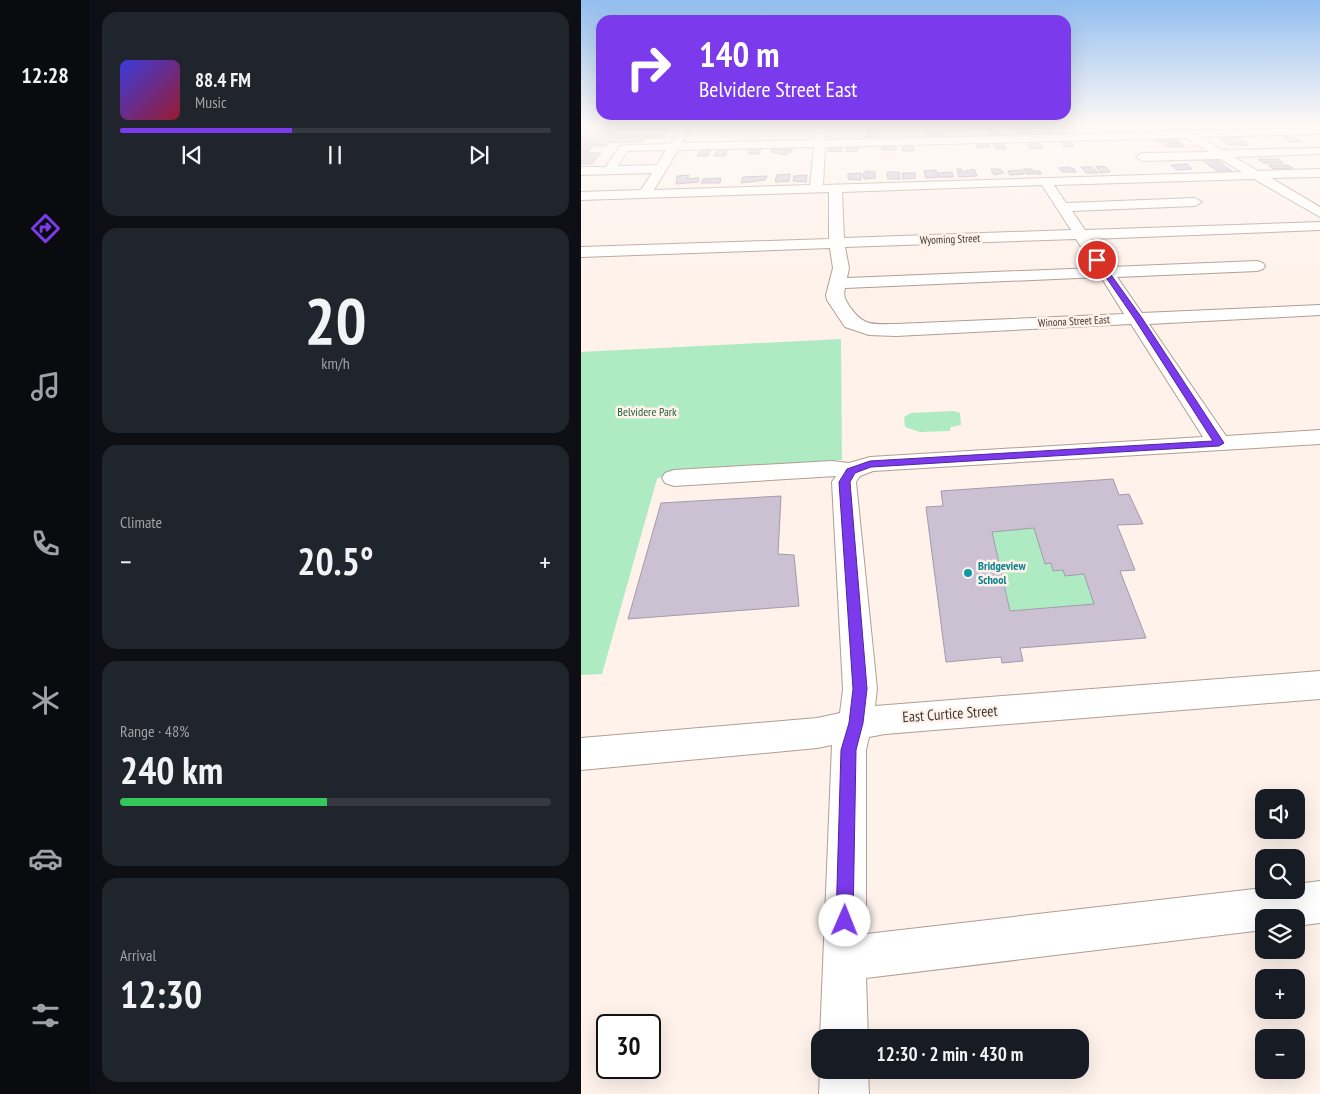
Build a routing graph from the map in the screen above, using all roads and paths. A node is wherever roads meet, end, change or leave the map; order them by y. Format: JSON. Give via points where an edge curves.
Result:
{"nodes":[{"id":1,"x":656,"y":175,"type":"edge"},
{"id":2,"x":820,"y":175,"type":"edge"},
{"id":3,"x":1255,"y":175,"type":"edge"},
{"id":4,"x":1257,"y":175,"type":"edge"},
{"id":5,"x":1046,"y":182,"type":"junction"},
{"id":6,"x":835,"y":188,"type":"junction"},
{"id":7,"x":816,"y":189,"type":"junction"},
{"id":8,"x":645,"y":194,"type":"junction"},
{"id":9,"x":581,"y":196,"type":"edge"},
{"id":10,"x":1195,"y":202,"type":"dead end"},
{"id":11,"x":1061,"y":207,"type":"junction"},
{"id":12,"x":1320,"y":213,"type":"edge"},
{"id":13,"x":1320,"y":226,"type":"edge"},
{"id":14,"x":1080,"y":235,"type":"junction"},
{"id":15,"x":837,"y":243,"type":"junction"},
{"id":16,"x":581,"y":252,"type":"edge"},
{"id":17,"x":1257,"y":266,"type":"dead end"},
{"id":18,"x":1105,"y":272,"type":"junction"},
{"id":19,"x":838,"y":283,"type":"junction"},
{"id":20,"x":1320,"y":310,"type":"edge"},
{"id":21,"x":1138,"y":318,"type":"junction"},
{"id":22,"x":1320,"y":437,"type":"edge"},
{"id":23,"x":1219,"y":443,"type":"junction"},
{"id":24,"x":851,"y":471,"type":"junction"},
{"id":25,"x":674,"y":478,"type":"dead end"},
{"id":26,"x":1320,"y":685,"type":"edge"},
{"id":27,"x":856,"y":723,"type":"junction"},
{"id":28,"x":581,"y":754,"type":"edge"},
{"id":29,"x":1320,"y":902,"type":"edge"},
{"id":30,"x":844,"y":959,"type":"junction"},
{"id":31,"x":844,"y":1029,"type":"edge"},
{"id":32,"x":844,"y":1079,"type":"edge"},
{"id":33,"x":844,"y":1094,"type":"edge"}],
"edges":[{"from":1,"to":8,"type":"street"},
{"from":2,"to":7,"type":"street"},
{"from":3,"to":5,"type":"street"},
{"from":4,"to":12,"type":"street"},
{"from":5,"to":6,"type":"street","via":[[985,178]]},
{"from":5,"to":11,"type":"street"},
{"from":6,"to":7,"type":"street"},
{"from":6,"to":15,"type":"street"},
{"from":7,"to":8,"type":"street"},
{"from":8,"to":9,"type":"street"},
{"from":10,"to":11,"type":"street"},
{"from":11,"to":14,"type":"street"},
{"from":13,"to":14,"type":"street","name":"Wyoming Street"},
{"from":14,"to":15,"type":"street","name":"Wyoming Street"},
{"from":14,"to":18,"type":"street"},
{"from":15,"to":16,"type":"street","name":"Wyoming Street"},
{"from":15,"to":19,"type":"street","via":[[841,268]]},
{"from":17,"to":18,"type":"street"},
{"from":18,"to":19,"type":"street"},
{"from":18,"to":21,"type":"street"},
{"from":19,"to":21,"type":"street","name":"Winona Street East","via":[[835,300],[852,323],[869,329]]},
{"from":20,"to":21,"type":"street","name":"Winona Street East"},
{"from":21,"to":23,"type":"street"},
{"from":22,"to":23,"type":"street"},
{"from":23,"to":24,"type":"street","via":[[870,464]]},
{"from":24,"to":25,"type":"street","via":[[832,468]]},
{"from":24,"to":27,"type":"street","via":[[844,482],[860,689]]},
{"from":26,"to":27,"type":"street","name":"East Curtice Street"},
{"from":27,"to":28,"type":"street","name":"East Curtice Street","via":[[817,733]]},
{"from":27,"to":30,"type":"street","via":[[848,750]]},
{"from":29,"to":30,"type":"street"},
{"from":30,"to":31,"type":"street"},
{"from":32,"to":33,"type":"street"}]}
